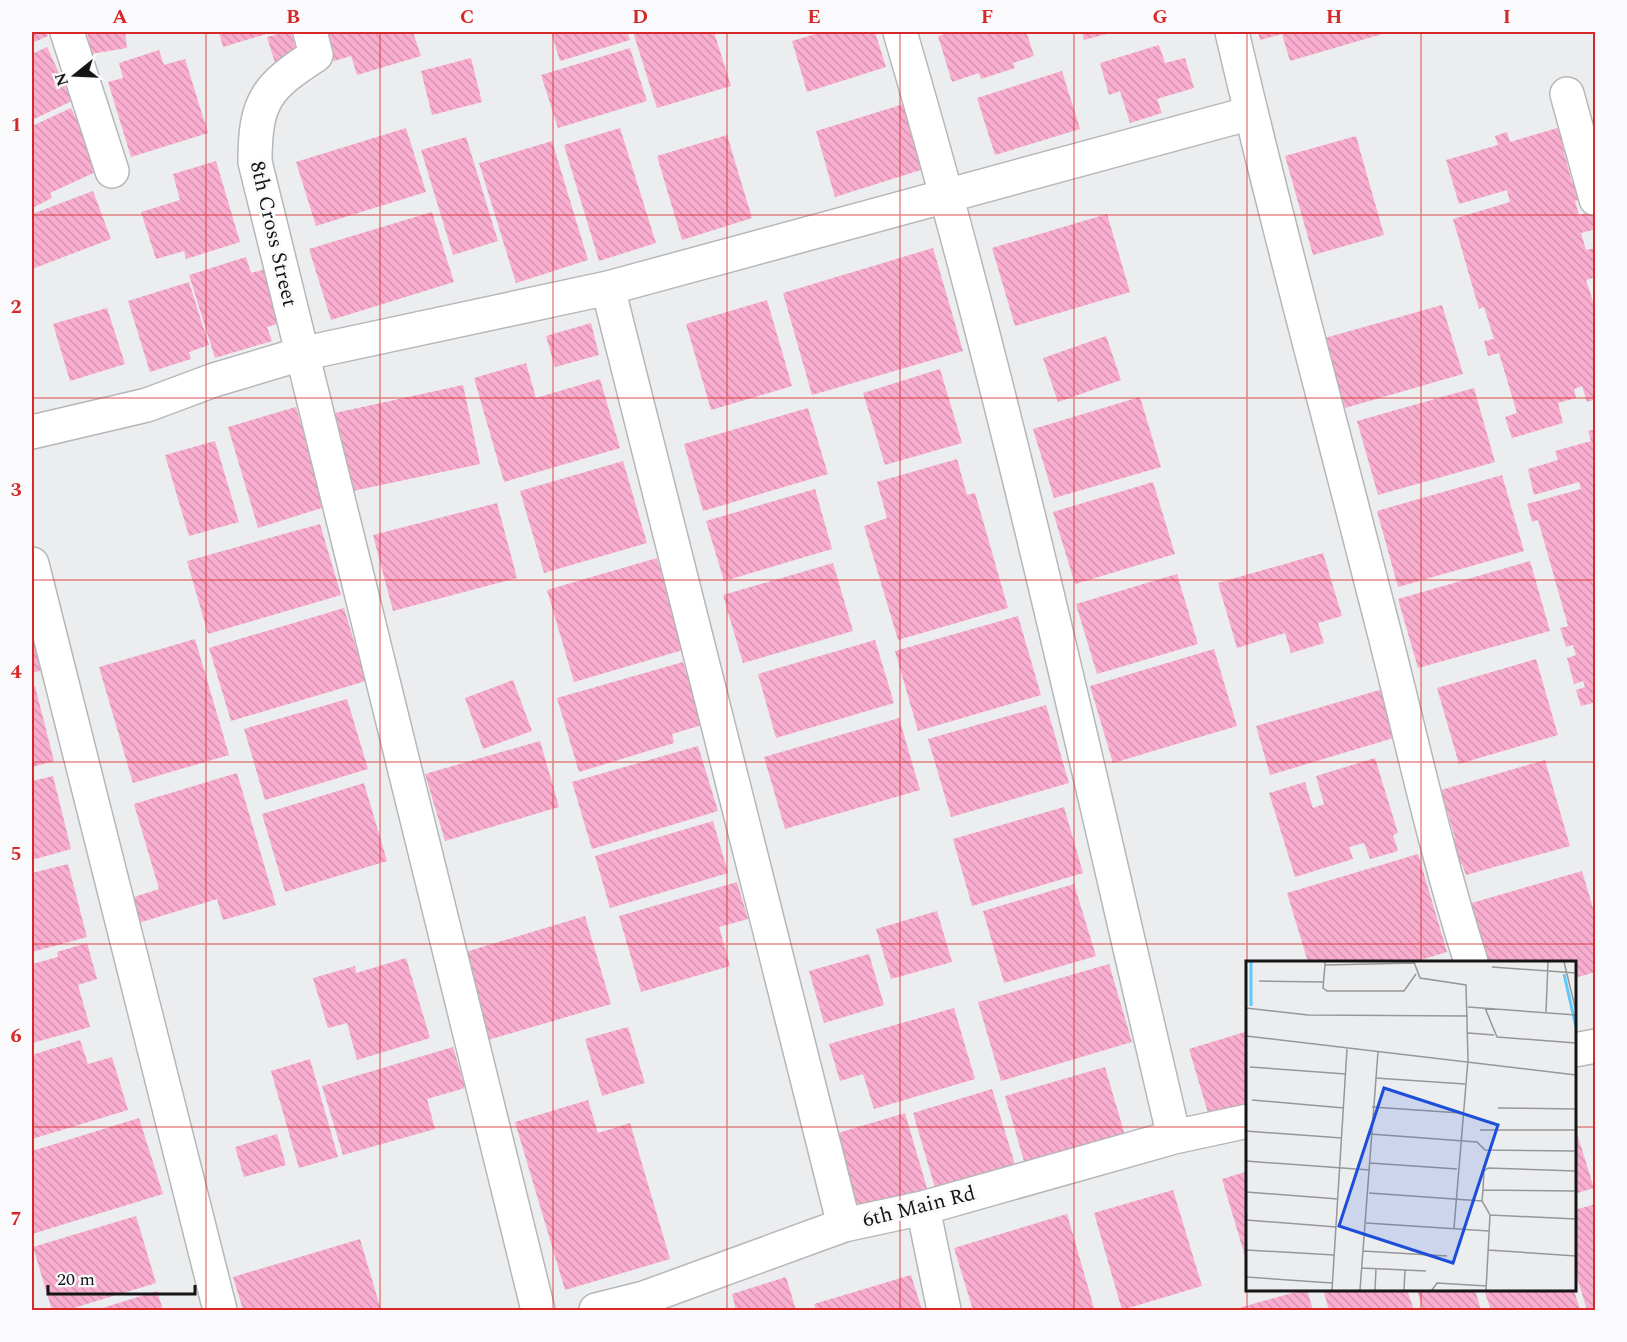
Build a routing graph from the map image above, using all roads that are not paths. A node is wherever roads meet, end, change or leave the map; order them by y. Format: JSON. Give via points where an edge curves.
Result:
{"nodes":[{"id":1,"x":67,"y":32,"type":"edge"},
{"id":2,"x":310,"y":32,"type":"edge"},
{"id":3,"x":900,"y":32,"type":"edge"},
{"id":4,"x":1232,"y":32,"type":"edge"},
{"id":5,"x":1567,"y":94,"type":"dead end"},
{"id":6,"x":1251,"y":112,"type":"junction"},
{"id":7,"x":112,"y":171,"type":"dead end"},
{"id":8,"x":948,"y":196,"type":"junction"},
{"id":9,"x":1596,"y":199,"type":"edge"},
{"id":10,"x":608,"y":288,"type":"junction"},
{"id":11,"x":301,"y":354,"type":"junction"},
{"id":12,"x":32,"y":432,"type":"edge"},
{"id":13,"x":32,"y":564,"type":"edge"},
{"id":14,"x":1470,"y":961,"type":"edge"},
{"id":15,"x":1596,"y":1046,"type":"edge"},
{"id":16,"x":1576,"y":1050,"type":"edge"},
{"id":17,"x":1246,"y":1121,"type":"edge"},
{"id":18,"x":1174,"y":1137,"type":"junction"},
{"id":19,"x":923,"y":1208,"type":"junction"},
{"id":20,"x":844,"y":1225,"type":"junction"},
{"id":21,"x":220,"y":1311,"type":"edge"},
{"id":22,"x":538,"y":1311,"type":"edge"},
{"id":23,"x":596,"y":1311,"type":"edge"},
{"id":24,"x":944,"y":1311,"type":"edge"}],
"edges":[{"from":1,"to":7,"type":"street"},
{"from":2,"to":11,"type":"street","name":"8th Cross Street","via":[[316,55],[282,76],[259,109],[255,141],[255,162]]},
{"from":3,"to":8,"type":"street"},
{"from":4,"to":6,"type":"street"},
{"from":5,"to":9,"type":"street"},
{"from":6,"to":8,"type":"street"},
{"from":6,"to":14,"type":"street","via":[[1450,895]]},
{"from":8,"to":10,"type":"street"},
{"from":8,"to":18,"type":"street","via":[[1078,722]]},
{"from":10,"to":11,"type":"street"},
{"from":10,"to":20,"type":"street"},
{"from":11,"to":12,"type":"street","via":[[147,405]]},
{"from":11,"to":22,"type":"street"},
{"from":13,"to":21,"type":"street"},
{"from":15,"to":16,"type":"street"},
{"from":17,"to":18,"type":"street","name":"6th Main Rd"},
{"from":18,"to":19,"type":"street","name":"6th Main Rd"},
{"from":19,"to":20,"type":"street","name":"6th Main Rd"},
{"from":19,"to":24,"type":"street"},
{"from":20,"to":23,"type":"street","name":"6th Main Rd","via":[[644,1298]]}]}
